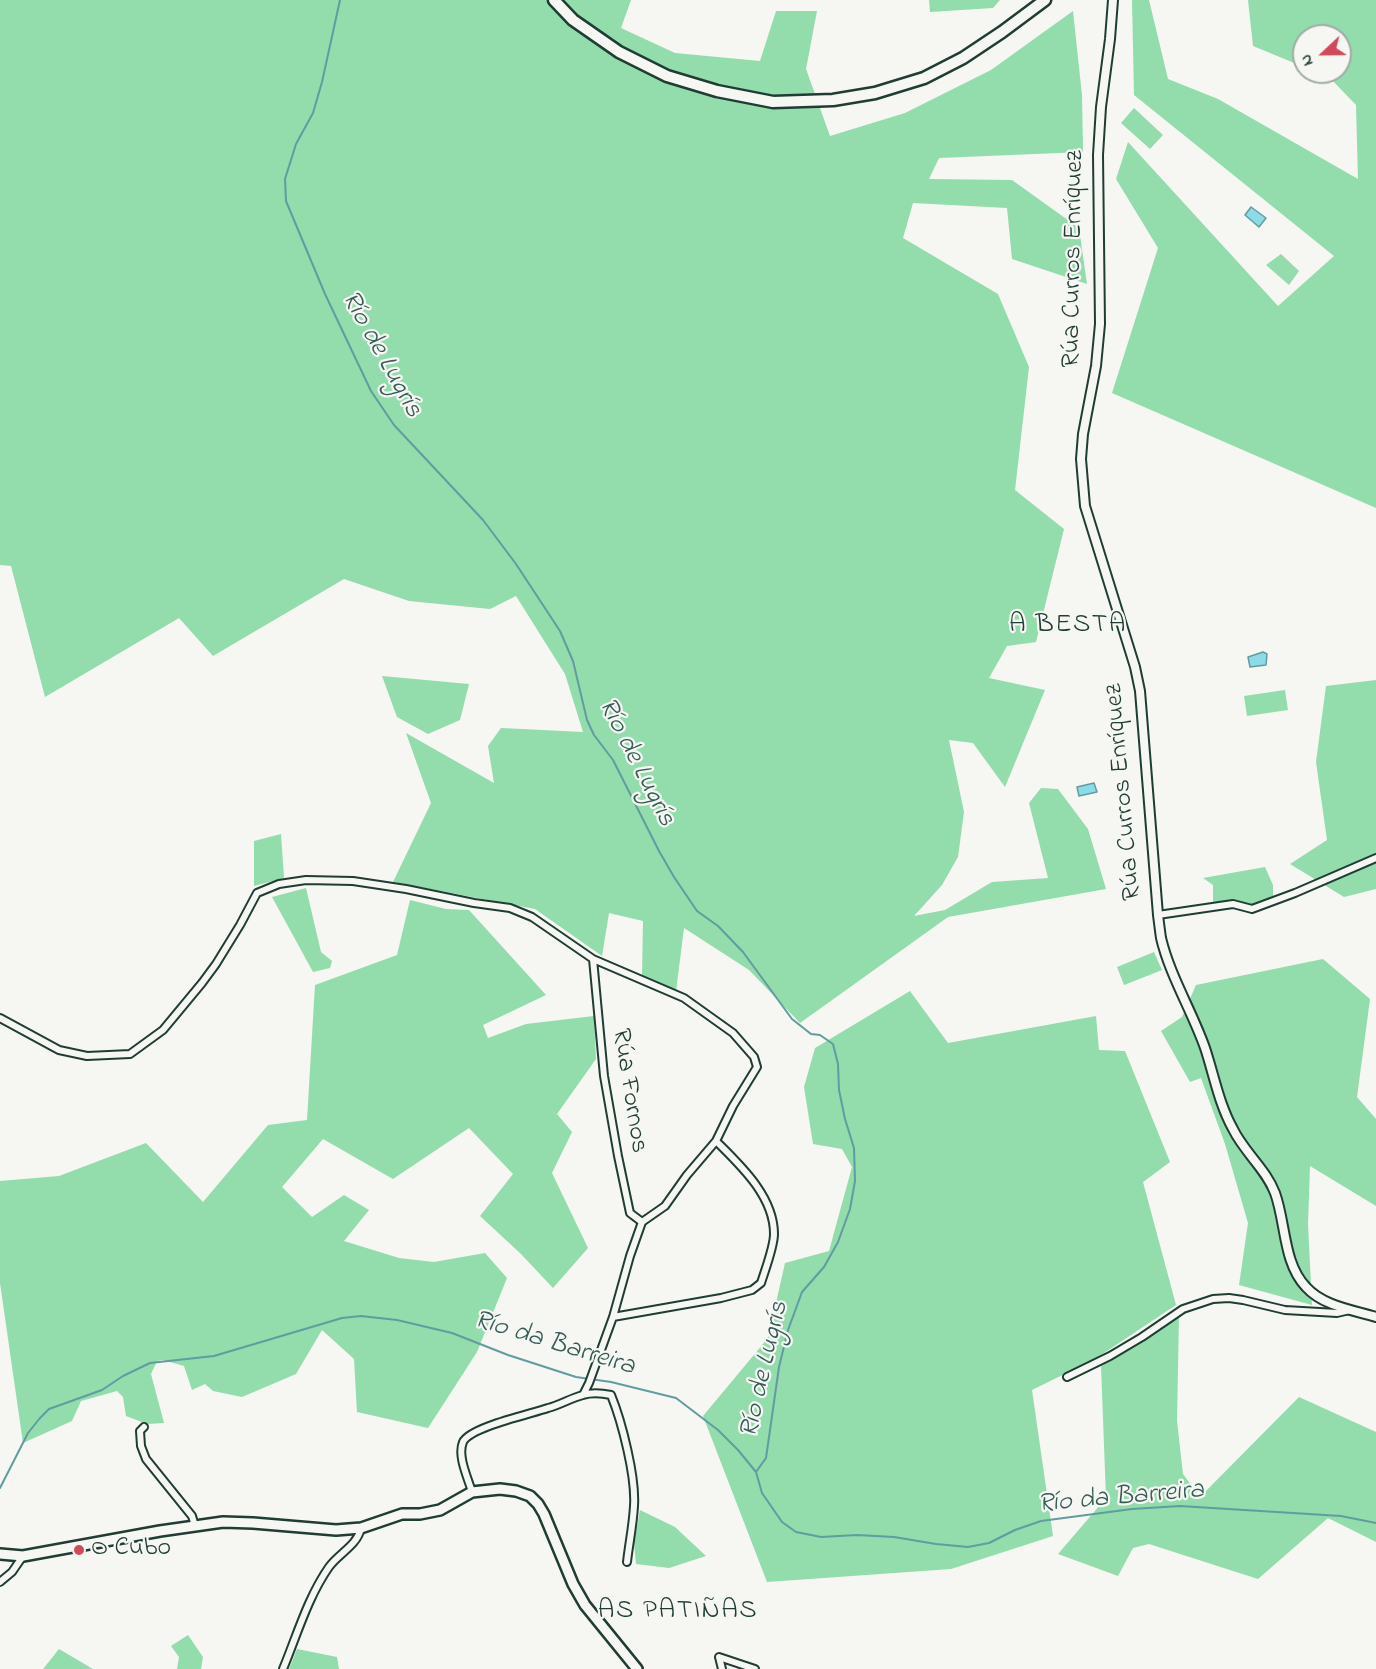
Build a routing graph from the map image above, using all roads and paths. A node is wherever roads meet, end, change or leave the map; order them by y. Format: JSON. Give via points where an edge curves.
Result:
{"nodes":[{"id":1,"x":554,"y":0,"type":"edge"},
{"id":2,"x":1111,"y":0,"type":"edge"},
{"id":3,"x":1041,"y":2,"type":"edge"},
{"id":4,"x":1376,"y":858,"type":"edge"},
{"id":5,"x":1158,"y":915,"type":"junction"},
{"id":6,"x":593,"y":959,"type":"junction"},
{"id":7,"x":0,"y":1018,"type":"edge"},
{"id":8,"x":716,"y":1141,"type":"junction"},
{"id":9,"x":642,"y":1222,"type":"junction"},
{"id":10,"x":1350,"y":1310,"type":"junction"},
{"id":11,"x":613,"y":1317,"type":"junction"},
{"id":12,"x":1376,"y":1317,"type":"edge"},
{"id":13,"x":1067,"y":1377,"type":"dead end"},
{"id":14,"x":583,"y":1395,"type":"junction"},
{"id":15,"x":144,"y":1427,"type":"dead end"},
{"id":16,"x":472,"y":1492,"type":"junction"},
{"id":17,"x":195,"y":1526,"type":"junction"},
{"id":18,"x":361,"y":1528,"type":"junction"},
{"id":19,"x":0,"y":1554,"type":"edge"},
{"id":20,"x":23,"y":1556,"type":"junction"},
{"id":21,"x":627,"y":1563,"type":"dead end"},
{"id":22,"x":0,"y":1582,"type":"edge"},
{"id":23,"x":283,"y":1669,"type":"edge"},
{"id":24,"x":637,"y":1669,"type":"edge"},
{"id":25,"x":722,"y":1669,"type":"edge"},
{"id":26,"x":755,"y":1669,"type":"edge"}],
"edges":[{"from":1,"to":3,"type":"highway","via":[[573,20],[619,52],[667,76],[773,102],[875,93],[924,78],[963,58]]},
{"from":2,"to":5,"type":"street","name":"Rúa Curros Enríquez","via":[[1098,155],[1100,324],[1081,459],[1085,506],[1140,691]]},
{"from":4,"to":5,"type":"street","via":[[1252,909],[1233,904]]},
{"from":5,"to":10,"type":"street","name":"Rúa Curros Enríquez","via":[[1168,959],[1204,1046],[1226,1116],[1274,1191],[1297,1276],[1313,1294]]},
{"from":6,"to":7,"type":"street","via":[[532,917],[510,908],[353,881],[306,880],[279,884],[257,893],[202,983],[163,1030],[130,1054],[87,1056],[59,1050]]},
{"from":6,"to":8,"type":"street","via":[[684,998],[733,1033],[754,1057],[757,1066]]},
{"from":6,"to":9,"type":"street","name":"Rúa Fornos","via":[[601,1051],[618,1156],[630,1213]]},
{"from":8,"to":9,"type":"street","via":[[665,1206]]},
{"from":8,"to":11,"type":"street","via":[[763,1196],[772,1218],[774,1235],[761,1283],[752,1290],[721,1298]]},
{"from":9,"to":11,"type":"street"},
{"from":10,"to":12,"type":"street","name":"Rúa Curros Enríquez"},
{"from":10,"to":13,"type":"street","via":[[1285,1310],[1243,1300],[1214,1299],[1183,1309],[1110,1356]]},
{"from":11,"to":14,"type":"street"},
{"from":14,"to":16,"type":"street","via":[[470,1434],[463,1443],[462,1457]]},
{"from":14,"to":21,"type":"street","via":[[610,1395],[617,1410],[633,1480]]},
{"from":15,"to":17,"type":"street","via":[[140,1431],[146,1459],[192,1516]]},
{"from":16,"to":18,"type":"main road","via":[[440,1510],[402,1514]]},
{"from":16,"to":24,"type":"main road","via":[[516,1491],[538,1504],[585,1605]]},
{"from":17,"to":18,"type":"main road","via":[[223,1522],[336,1530]]},
{"from":17,"to":20,"type":"main road"},
{"from":18,"to":23,"type":"street","via":[[314,1593]]},
{"from":19,"to":20,"type":"main road"},
{"from":20,"to":22,"type":"street"},
{"from":25,"to":26,"type":"street","via":[[719,1658]]}]}
